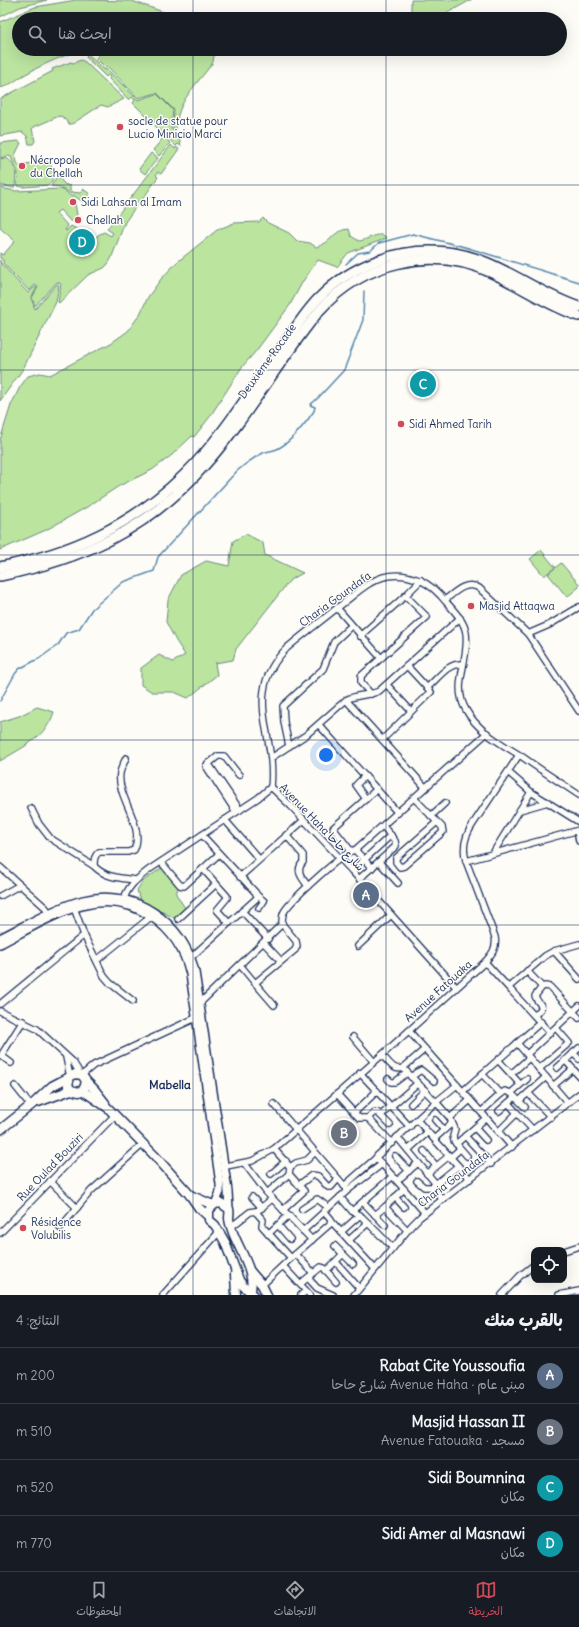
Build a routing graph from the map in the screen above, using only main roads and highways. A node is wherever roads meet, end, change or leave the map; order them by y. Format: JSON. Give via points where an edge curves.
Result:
{"nodes":[{"id":1,"x":579,"y":307,"type":"edge"},
{"id":2,"x":579,"y":316,"type":"edge"},
{"id":3,"x":0,"y":567,"type":"edge"},
{"id":4,"x":0,"y":576,"type":"edge"},
{"id":5,"x":70,"y":1077,"type":"junction"},
{"id":6,"x":83,"y":1077,"type":"junction"},
{"id":7,"x":71,"y":1090,"type":"junction"},
{"id":8,"x":82,"y":1090,"type":"junction"},
{"id":9,"x":32,"y":1105,"type":"junction"},
{"id":10,"x":108,"y":1108,"type":"junction"},
{"id":11,"x":0,"y":1130,"type":"edge"},
{"id":12,"x":190,"y":1195,"type":"junction"},
{"id":13,"x":214,"y":1204,"type":"junction"},
{"id":14,"x":208,"y":1216,"type":"junction"},
{"id":15,"x":229,"y":1218,"type":"junction"},
{"id":16,"x":217,"y":1228,"type":"junction"},
{"id":17,"x":235,"y":1269,"type":"junction"},
{"id":18,"x":250,"y":1270,"type":"junction"},
{"id":19,"x":252,"y":1294,"type":"edge"},
{"id":20,"x":236,"y":1295,"type":"edge"},
{"id":21,"x":267,"y":1295,"type":"edge"}],
"edges":[{"from":1,"to":3,"type":"highway","name":"Deuxième Rocade","via":[[489,263],[459,254],[439,251],[414,252],[369,264],[342,278],[316,302],[213,442],[190,469],[164,493],[129,518],[92,539],[52,555]]},
{"from":2,"to":4,"type":"highway","name":"Deuxième Rocade","via":[[552,305],[492,273],[458,262],[440,259],[413,260],[391,264],[370,272],[346,286],[323,306],[214,455],[194,478],[166,502],[130,528],[97,546],[56,562]]},
{"from":5,"to":6,"type":"main road","via":[[75,1074]]},
{"from":5,"to":7,"type":"main road","via":[[68,1085]]},
{"from":5,"to":9,"type":"main road","via":[[52,1086]]},
{"from":6,"to":8,"type":"main road","via":[[85,1086]]},
{"from":6,"to":10,"type":"main road","via":[[97,1091]]},
{"from":7,"to":8,"type":"main road"},
{"from":7,"to":9,"type":"main road"},
{"from":8,"to":10,"type":"main road"},
{"from":9,"to":11,"type":"main road"},
{"from":10,"to":12,"type":"main road"},
{"from":12,"to":13,"type":"main road"},
{"from":12,"to":14,"type":"main road"},
{"from":13,"to":14,"type":"main road"},
{"from":13,"to":15,"type":"main road","via":[[222,1204],[229,1209]]},
{"from":14,"to":16,"type":"main road"},
{"from":15,"to":16,"type":"main road"},
{"from":15,"to":18,"type":"main road"},
{"from":16,"to":17,"type":"main road"},
{"from":17,"to":19,"type":"main road","via":[[241,1284]]},
{"from":17,"to":20,"type":"main road"},
{"from":18,"to":19,"type":"main road"},
{"from":18,"to":21,"type":"main road"}]}
